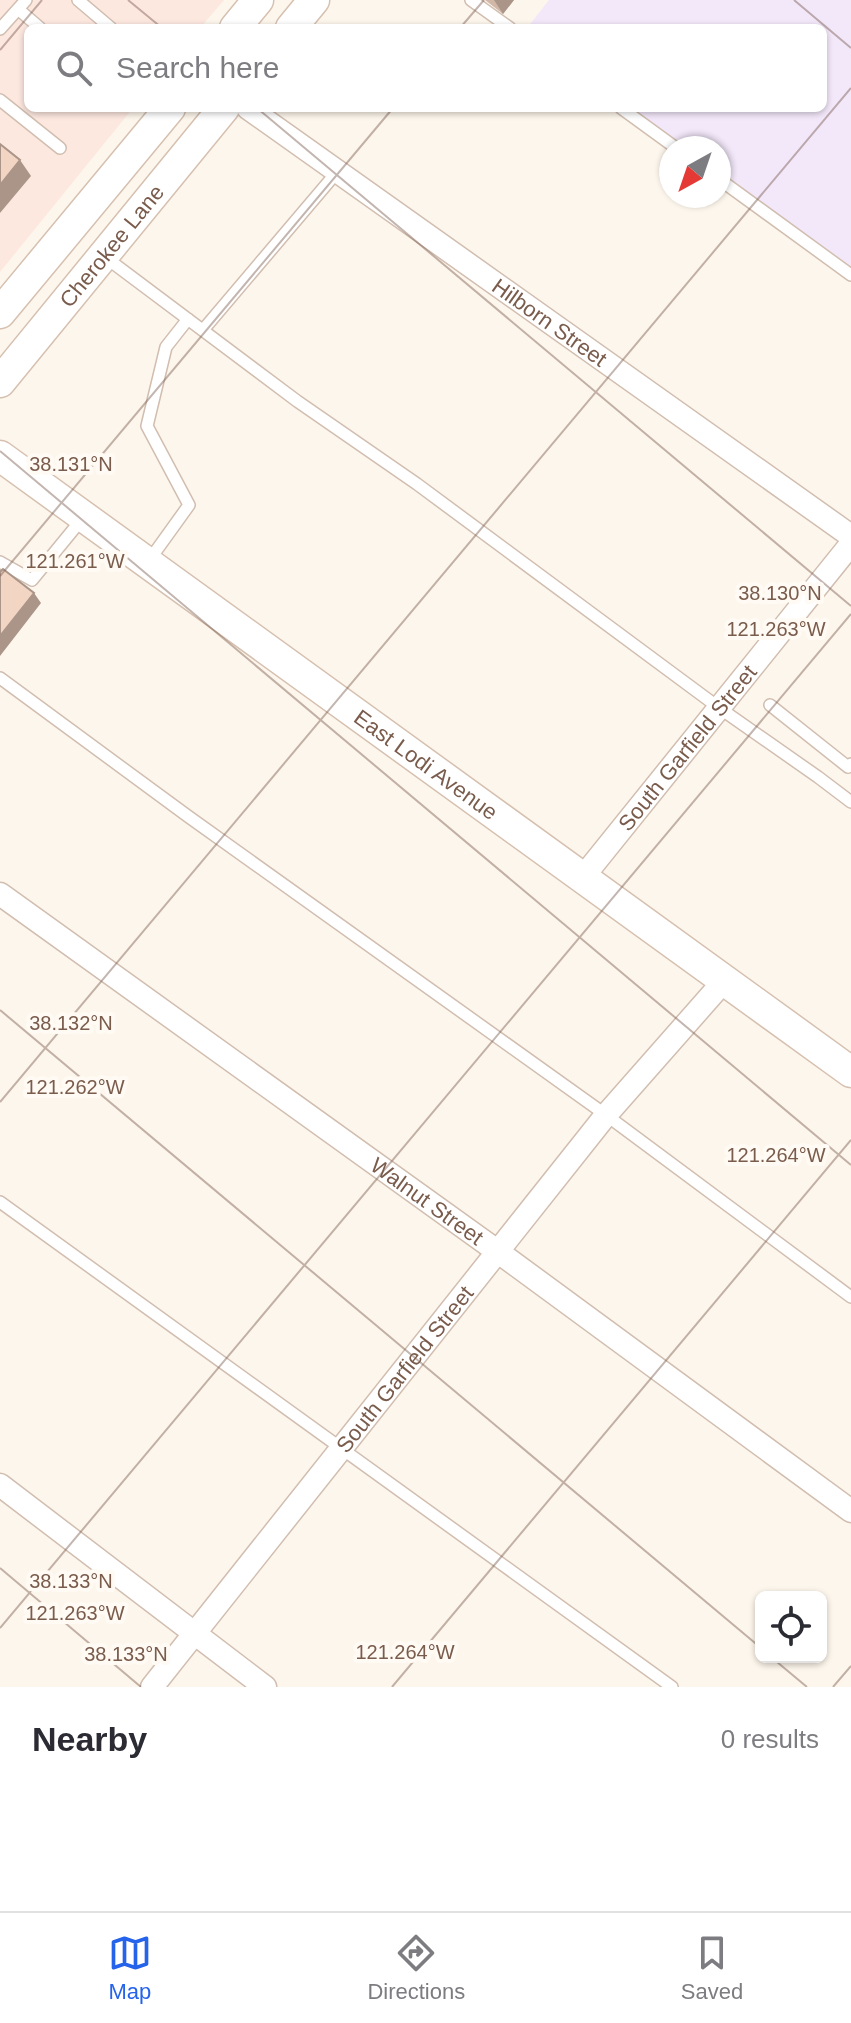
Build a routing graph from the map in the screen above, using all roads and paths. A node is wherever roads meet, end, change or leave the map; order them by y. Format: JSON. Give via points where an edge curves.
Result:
{"nodes":[{"id":1,"x":78,"y":0,"type":"edge"},
{"id":2,"x":258,"y":0,"type":"edge"},
{"id":3,"x":314,"y":0,"type":"edge"},
{"id":4,"x":471,"y":0,"type":"edge"},
{"id":5,"x":22,"y":5,"type":"edge"},
{"id":6,"x":3,"y":22,"type":"edge"},
{"id":7,"x":37,"y":24,"type":"edge"},
{"id":8,"x":106,"y":24,"type":"edge"},
{"id":9,"x":238,"y":24,"type":"edge"},
{"id":10,"x":294,"y":24,"type":"edge"},
{"id":11,"x":504,"y":24,"type":"edge"},
{"id":12,"x":0,"y":100,"type":"edge"},
{"id":13,"x":167,"y":112,"type":"edge"},
{"id":14,"x":221,"y":112,"type":"edge"},
{"id":15,"x":254,"y":112,"type":"edge"},
{"id":16,"x":626,"y":112,"type":"edge"},
{"id":17,"x":660,"y":136,"type":"edge"},
{"id":18,"x":60,"y":148,"type":"dead end"},
{"id":19,"x":337,"y":172,"type":"junction"},
{"id":20,"x":731,"y":188,"type":"edge"},
{"id":21,"x":103,"y":256,"type":"junction"},
{"id":22,"x":851,"y":275,"type":"edge"},
{"id":23,"x":0,"y":313,"type":"edge"},
{"id":24,"x":188,"y":319,"type":"junction"},
{"id":25,"x":203,"y":330,"type":"junction"},
{"id":26,"x":0,"y":382,"type":"edge"},
{"id":27,"x":0,"y":456,"type":"edge"},
{"id":28,"x":84,"y":517,"type":"junction"},
{"id":29,"x":851,"y":536,"type":"edge"},
{"id":30,"x":851,"y":544,"type":"edge"},
{"id":31,"x":0,"y":562,"type":"edge"},
{"id":32,"x":147,"y":562,"type":"junction"},
{"id":33,"x":0,"y":678,"type":"edge"},
{"id":34,"x":770,"y":705,"type":"dead end"},
{"id":35,"x":718,"y":707,"type":"junction"},
{"id":36,"x":851,"y":764,"type":"edge"},
{"id":37,"x":851,"y":802,"type":"edge"},
{"id":38,"x":583,"y":877,"type":"junction"},
{"id":39,"x":0,"y":894,"type":"edge"},
{"id":40,"x":724,"y":981,"type":"junction"},
{"id":41,"x":851,"y":1072,"type":"edge"},
{"id":42,"x":606,"y":1115,"type":"junction"},
{"id":43,"x":0,"y":1202,"type":"edge"},
{"id":44,"x":497,"y":1251,"type":"junction"},
{"id":45,"x":851,"y":1297,"type":"edge"},
{"id":46,"x":343,"y":1449,"type":"junction"},
{"id":47,"x":0,"y":1485,"type":"edge"},
{"id":48,"x":851,"y":1511,"type":"edge"},
{"id":49,"x":196,"y":1634,"type":"junction"},
{"id":50,"x":152,"y":1687,"type":"edge"},
{"id":51,"x":265,"y":1687,"type":"edge"},
{"id":52,"x":672,"y":1687,"type":"edge"}],
"edges":[{"from":1,"to":8,"type":"lane"},
{"from":2,"to":9,"type":"main road"},
{"from":3,"to":10,"type":"main road"},
{"from":4,"to":11,"type":"lane"},
{"from":5,"to":6,"type":"lane"},
{"from":5,"to":7,"type":"lane"},
{"from":12,"to":18,"type":"lane"},
{"from":13,"to":23,"type":"main road","name":"Cherokee Lane"},
{"from":14,"to":21,"type":"main road","name":"Cherokee Lane"},
{"from":15,"to":19,"type":"street","name":"Hilborn Street"},
{"from":16,"to":17,"type":"lane"},
{"from":19,"to":25,"type":"lane"},
{"from":19,"to":29,"type":"street","name":"Hilborn Street"},
{"from":20,"to":22,"type":"lane"},
{"from":21,"to":24,"type":"lane"},
{"from":21,"to":26,"type":"main road","name":"Cherokee Lane"},
{"from":24,"to":25,"type":"lane"},
{"from":24,"to":32,"type":"lane","via":[[166,347],[147,426],[189,505]]},
{"from":25,"to":35,"type":"lane"},
{"from":27,"to":28,"type":"main road","name":"East Lodi Avenue"},
{"from":28,"to":31,"type":"lane","via":[[32,580]]},
{"from":28,"to":32,"type":"main road","name":"East Lodi Avenue"},
{"from":30,"to":35,"type":"street","name":"South Garfield Street"},
{"from":32,"to":38,"type":"main road","name":"East Lodi Avenue"},
{"from":33,"to":42,"type":"lane"},
{"from":34,"to":36,"type":"lane","via":[[848,767]]},
{"from":35,"to":37,"type":"lane"},
{"from":35,"to":38,"type":"street","name":"South Garfield Street"},
{"from":38,"to":40,"type":"main road","name":"East Lodi Avenue"},
{"from":39,"to":44,"type":"street","name":"Walnut Street"},
{"from":40,"to":41,"type":"main road","name":"East Lodi Avenue"},
{"from":40,"to":42,"type":"street","name":"South Garfield Street"},
{"from":42,"to":44,"type":"street","name":"South Garfield Street"},
{"from":42,"to":45,"type":"lane"},
{"from":43,"to":46,"type":"lane"},
{"from":44,"to":46,"type":"street","name":"South Garfield Street"},
{"from":44,"to":48,"type":"street","name":"Walnut Street"},
{"from":46,"to":49,"type":"street","name":"South Garfield Street"},
{"from":46,"to":52,"type":"lane"},
{"from":47,"to":49,"type":"street"},
{"from":49,"to":50,"type":"street","name":"South Garfield Street"},
{"from":49,"to":51,"type":"street"}]}
